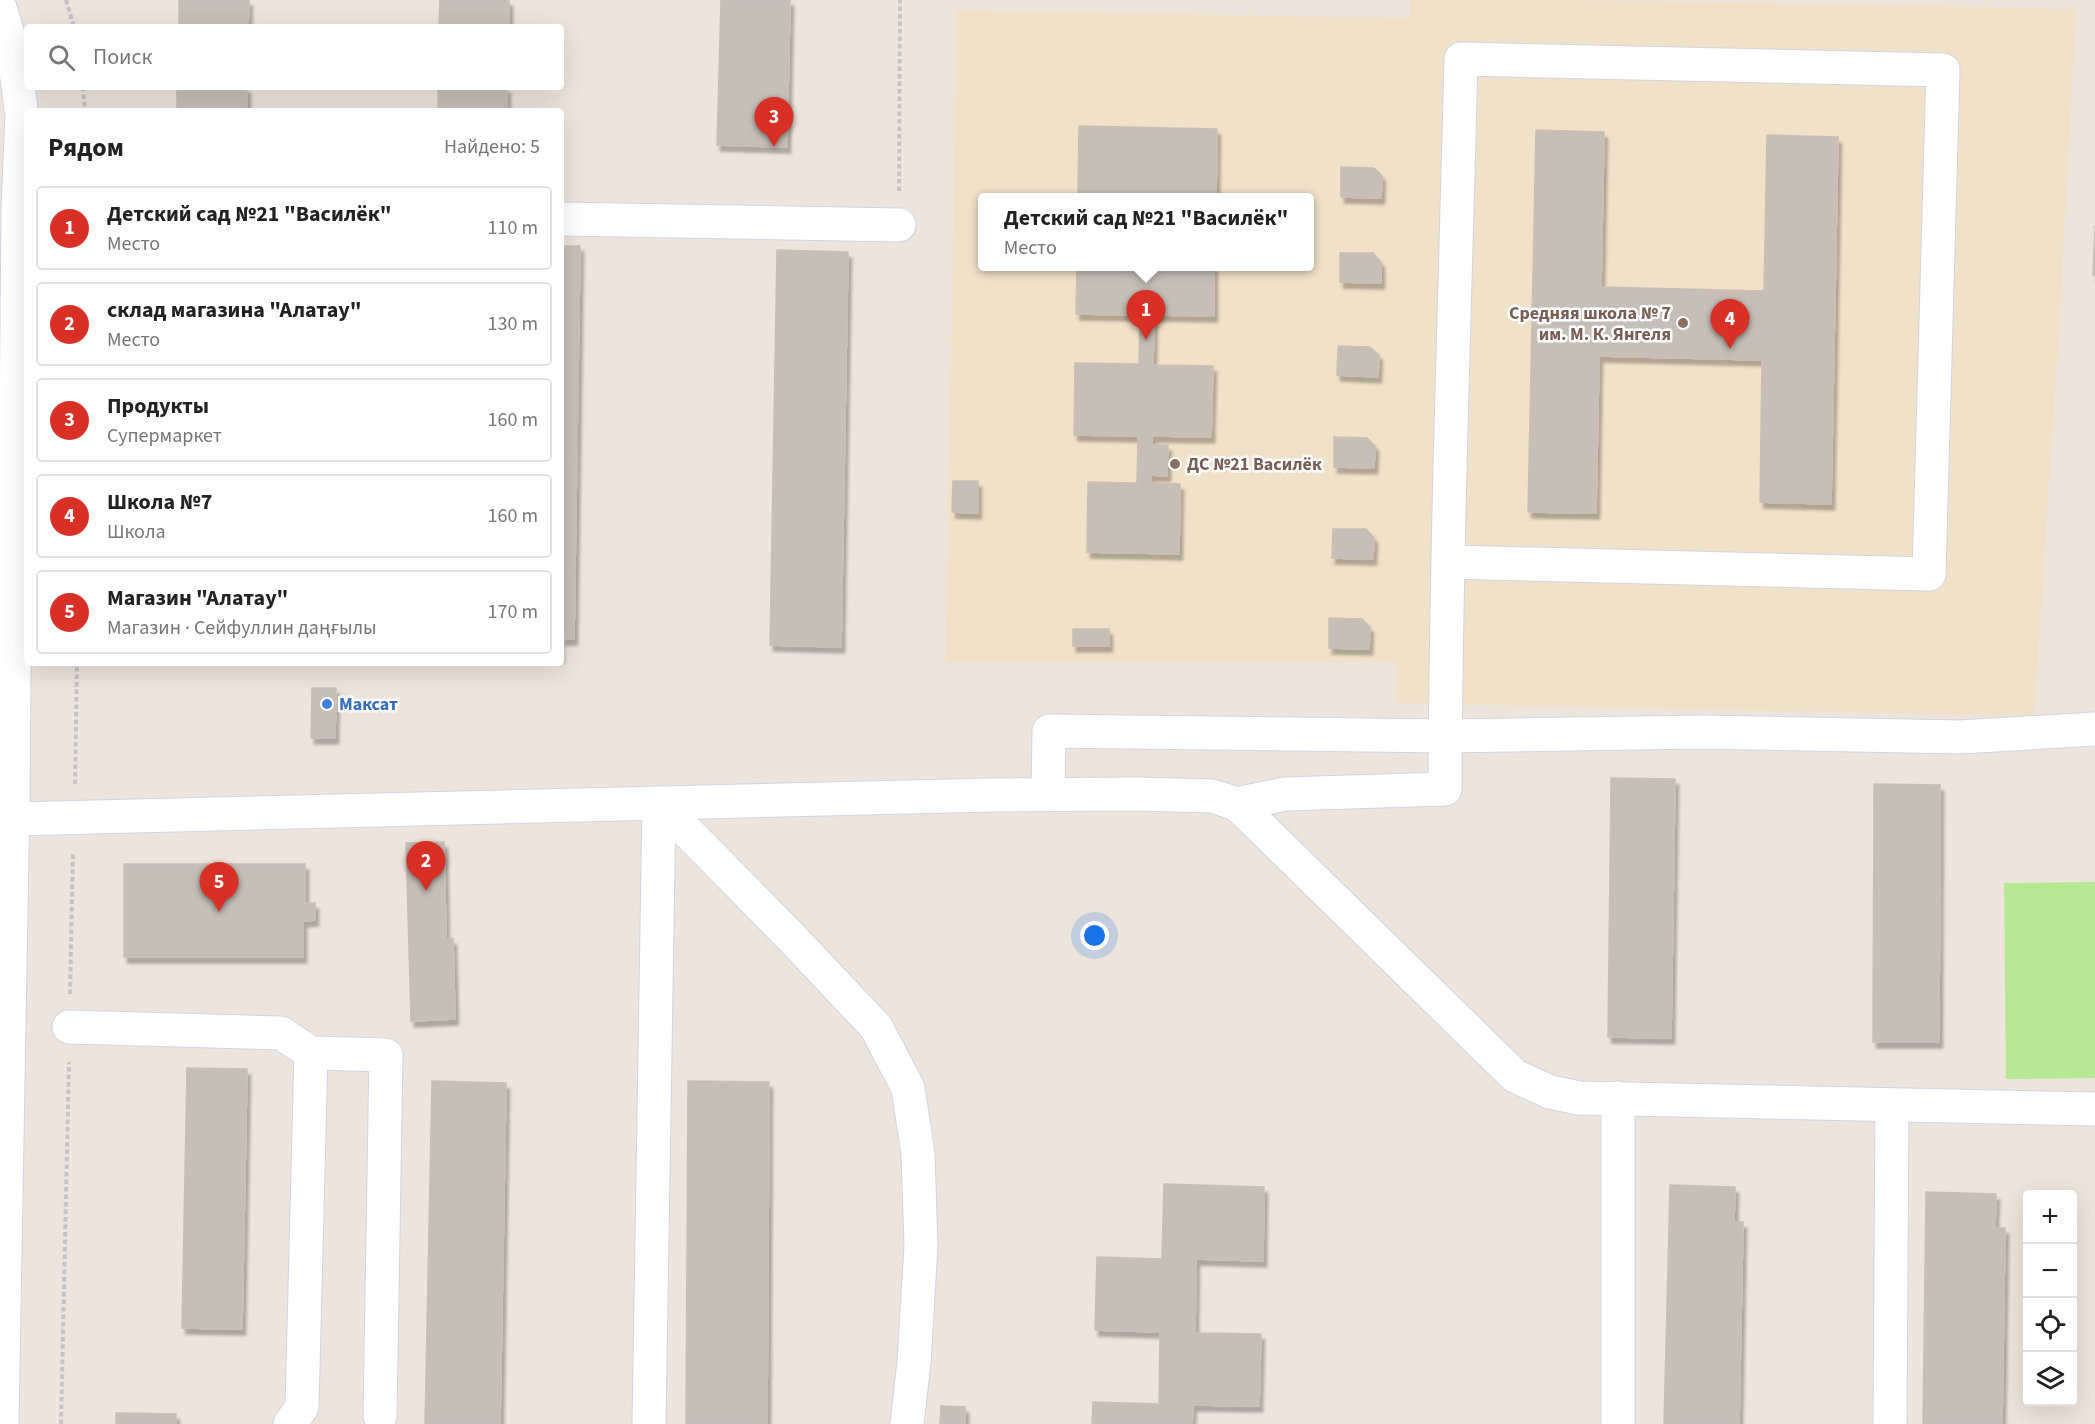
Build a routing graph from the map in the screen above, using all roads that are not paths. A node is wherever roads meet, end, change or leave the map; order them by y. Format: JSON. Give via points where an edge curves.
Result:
{"nodes":[{"id":1,"x":0,"y":8,"type":"edge"},
{"id":2,"x":23,"y":209,"type":"edge"},
{"id":3,"x":564,"y":219,"type":"edge"},
{"id":4,"x":899,"y":225,"type":"road end"},
{"id":5,"x":1449,"y":562,"type":"junction"},
{"id":6,"x":2095,"y":729,"type":"edge"},
{"id":7,"x":1445,"y":735,"type":"junction"},
{"id":8,"x":1048,"y":795,"type":"junction"},
{"id":9,"x":659,"y":803,"type":"junction"},
{"id":10,"x":1237,"y":804,"type":"junction"},
{"id":11,"x":8,"y":812,"type":"edge"},
{"id":12,"x":69,"y":1028,"type":"road end"},
{"id":13,"x":4,"y":1051,"type":"edge"},
{"id":14,"x":311,"y":1053,"type":"junction"},
{"id":15,"x":4,"y":1094,"type":"edge"},
{"id":16,"x":1618,"y":1098,"type":"junction"},
{"id":17,"x":1892,"y":1105,"type":"junction"},
{"id":18,"x":2095,"y":1109,"type":"edge"},
{"id":19,"x":380,"y":1416,"type":"dead end"},
{"id":20,"x":2,"y":1424,"type":"edge"},
{"id":21,"x":290,"y":1424,"type":"edge"},
{"id":22,"x":649,"y":1424,"type":"edge"},
{"id":23,"x":908,"y":1424,"type":"edge"},
{"id":24,"x":1618,"y":1424,"type":"edge"},
{"id":25,"x":1890,"y":1424,"type":"edge"}],
"edges":[{"from":1,"to":2,"type":"street","via":[[14,55],[22,116]]},
{"from":2,"to":11,"type":"street"},
{"from":3,"to":4,"type":"street"},
{"from":5,"to":5,"type":"street","via":[[1461,59],[1943,70],[1929,574]]},
{"from":5,"to":7,"type":"street"},
{"from":6,"to":7,"type":"street","via":[[1960,737],[1702,732]]},
{"from":7,"to":8,"type":"street","via":[[1049,732]]},
{"from":7,"to":10,"type":"street","via":[[1445,789],[1286,794]]},
{"from":8,"to":9,"type":"street"},
{"from":8,"to":10,"type":"street","via":[[1212,796]]},
{"from":9,"to":11,"type":"street","via":[[74,818]]},
{"from":9,"to":22,"type":"street"},
{"from":9,"to":23,"type":"street","via":[[876,1027],[908,1088],[918,1154],[921,1246]]},
{"from":10,"to":16,"type":"street","via":[[1515,1076],[1550,1092],[1580,1098]]},
{"from":11,"to":13,"type":"street"},
{"from":12,"to":14,"type":"street","via":[[281,1033]]},
{"from":13,"to":15,"type":"street"},
{"from":14,"to":19,"type":"street","via":[[386,1055]]},
{"from":14,"to":21,"type":"street","via":[[303,1407]]},
{"from":15,"to":20,"type":"street"},
{"from":16,"to":17,"type":"street"},
{"from":16,"to":24,"type":"street"},
{"from":17,"to":18,"type":"street"},
{"from":17,"to":25,"type":"street"}]}
